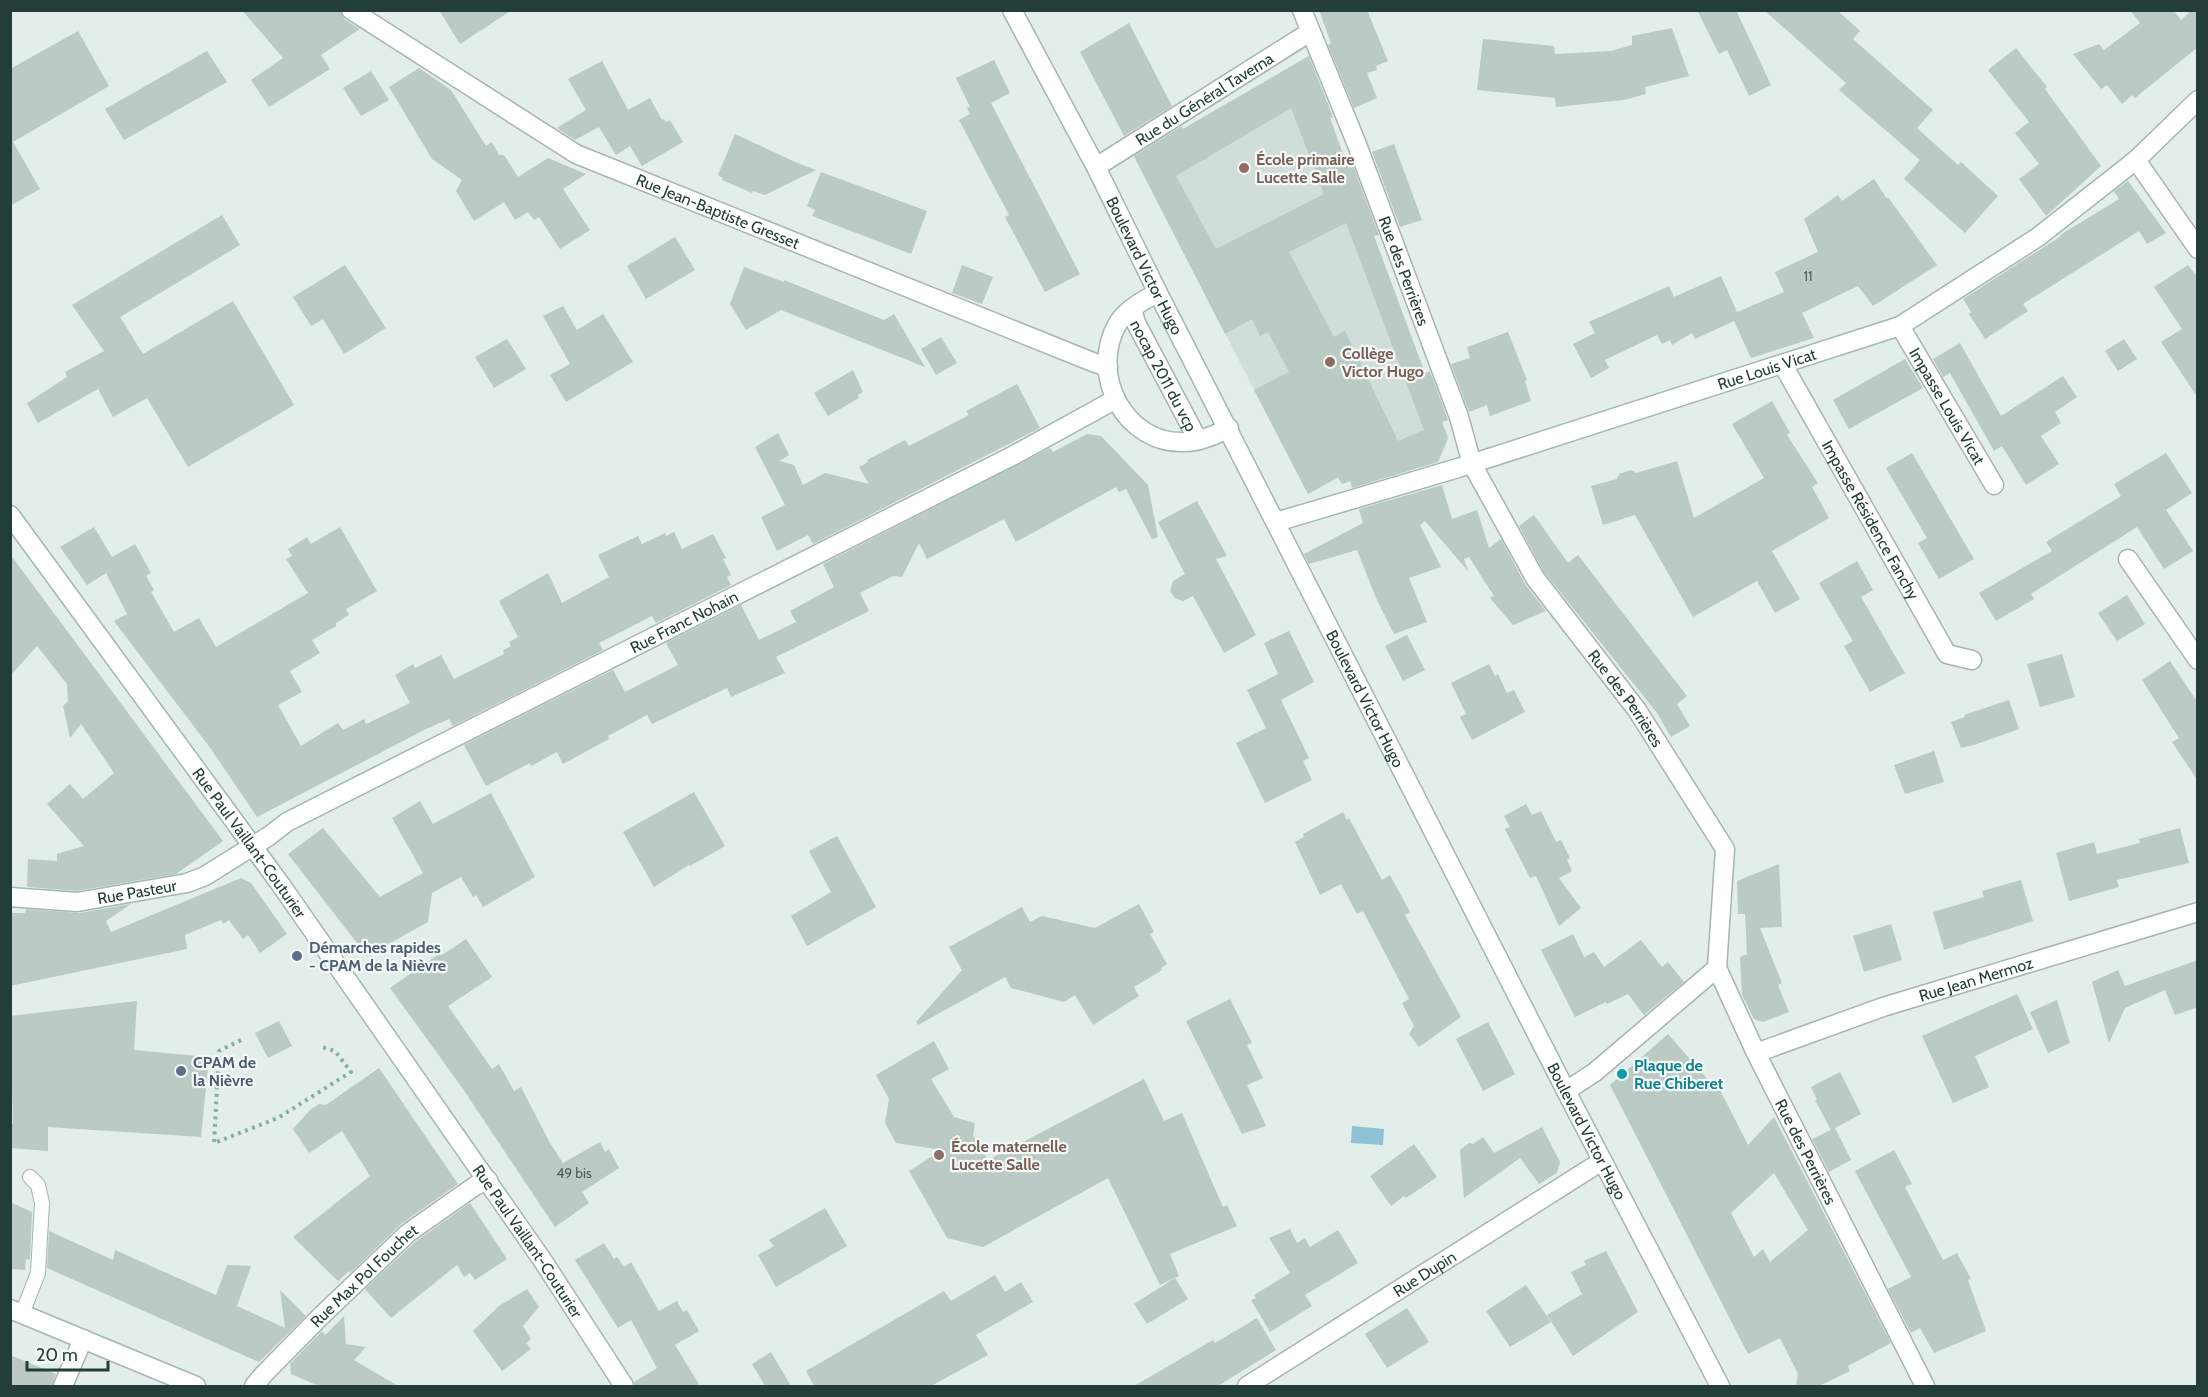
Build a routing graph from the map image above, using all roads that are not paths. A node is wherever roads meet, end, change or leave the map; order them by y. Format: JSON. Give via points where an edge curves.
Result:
{"nodes":[{"id":1,"x":351,"y":10,"type":"edge"},
{"id":2,"x":1012,"y":10,"type":"edge"},
{"id":3,"x":1302,"y":10,"type":"edge"},
{"id":4,"x":1310,"y":32,"type":"junction"},
{"id":5,"x":2198,"y":100,"type":"edge"},
{"id":6,"x":2136,"y":160,"type":"junction"},
{"id":7,"x":1096,"y":167,"type":"junction"},
{"id":8,"x":2198,"y":249,"type":"edge"},
{"id":9,"x":1158,"y":293,"type":"junction"},
{"id":10,"x":1132,"y":309,"type":"junction"},
{"id":11,"x":1900,"y":326,"type":"junction"},
{"id":12,"x":1783,"y":364,"type":"junction"},
{"id":13,"x":1108,"y":367,"type":"junction"},
{"id":14,"x":1116,"y":399,"type":"junction"},
{"id":15,"x":1228,"y":428,"type":"junction"},
{"id":16,"x":1198,"y":440,"type":"junction"},
{"id":17,"x":1472,"y":464,"type":"junction"},
{"id":18,"x":1994,"y":485,"type":"dead end"},
{"id":19,"x":10,"y":515,"type":"edge"},
{"id":20,"x":1276,"y":522,"type":"junction"},
{"id":21,"x":2128,"y":560,"type":"dead end"},
{"id":22,"x":1972,"y":660,"type":"dead end"},
{"id":23,"x":2198,"y":660,"type":"edge"},
{"id":24,"x":253,"y":847,"type":"junction"},
{"id":25,"x":10,"y":897,"type":"edge"},
{"id":26,"x":2198,"y":912,"type":"edge"},
{"id":27,"x":1717,"y":968,"type":"junction"},
{"id":28,"x":1756,"y":1053,"type":"junction"},
{"id":29,"x":1566,"y":1091,"type":"junction"},
{"id":30,"x":1602,"y":1161,"type":"junction"},
{"id":31,"x":30,"y":1177,"type":"dead end"},
{"id":32,"x":488,"y":1180,"type":"junction"},
{"id":33,"x":16,"y":1312,"type":"edge"},
{"id":34,"x":83,"y":1340,"type":"junction"},
{"id":35,"x":63,"y":1386,"type":"edge"},
{"id":36,"x":196,"y":1386,"type":"edge"},
{"id":37,"x":254,"y":1386,"type":"edge"},
{"id":38,"x":624,"y":1386,"type":"edge"},
{"id":39,"x":1247,"y":1386,"type":"edge"},
{"id":40,"x":1720,"y":1386,"type":"edge"},
{"id":41,"x":1925,"y":1386,"type":"edge"}],
"edges":[{"from":1,"to":13,"type":"street","name":"Rue Jean-Baptiste Gresset","via":[[576,154]]},
{"from":2,"to":7,"type":"street","name":"Boulevard Victor Hugo"},
{"from":3,"to":4,"type":"street","name":"Rue des Perrières"},
{"from":4,"to":7,"type":"street","name":"Rue du Général Taverna"},
{"from":4,"to":17,"type":"street","name":"Rue des Perrières","via":[[1360,153],[1459,417]]},
{"from":5,"to":6,"type":"street","name":"Rue Louis Vicat"},
{"from":6,"to":8,"type":"street"},
{"from":6,"to":11,"type":"street","name":"Rue Louis Vicat","via":[[2038,237]]},
{"from":7,"to":9,"type":"street","name":"Boulevard Victor Hugo"},
{"from":9,"to":10,"type":"street"},
{"from":9,"to":15,"type":"street","name":"Boulevard Victor Hugo"},
{"from":10,"to":13,"type":"street","via":[[1115,331]]},
{"from":10,"to":16,"type":"street","name":"nocap 2011 du vcp"},
{"from":11,"to":12,"type":"street","name":"Rue Louis Vicat"},
{"from":11,"to":18,"type":"street","name":"Impasse Louis Vicat"},
{"from":12,"to":17,"type":"street","name":"Rue Louis Vicat"},
{"from":12,"to":22,"type":"street","name":"Impasse Résidence Fanchy","via":[[1947,654]]},
{"from":13,"to":14,"type":"street"},
{"from":14,"to":16,"type":"street","via":[[1125,415],[1149,434],[1173,442]]},
{"from":14,"to":24,"type":"street","name":"Rue Franc Nohain","via":[[1014,455],[287,822]]},
{"from":15,"to":16,"type":"street"},
{"from":15,"to":20,"type":"street","name":"Boulevard Victor Hugo"},
{"from":17,"to":20,"type":"street","name":"Rue Louis Vicat"},
{"from":17,"to":27,"type":"street","name":"Rue des Perrières","via":[[1535,578],[1637,710],[1725,849]]},
{"from":19,"to":24,"type":"street","name":"Rue Paul Vaillant-Couturier"},
{"from":20,"to":29,"type":"street","name":"Boulevard Victor Hugo"},
{"from":21,"to":23,"type":"street"},
{"from":24,"to":25,"type":"street","name":"Rue Pasteur","via":[[187,883],[77,902]]},
{"from":24,"to":32,"type":"street","name":"Rue Paul Vaillant-Couturier"},
{"from":26,"to":28,"type":"street","name":"Rue Jean Mermoz","via":[[1883,1007]]},
{"from":27,"to":28,"type":"street","name":"Rue des Perrières"},
{"from":27,"to":29,"type":"street","via":[[1595,1072]]},
{"from":28,"to":41,"type":"street","name":"Rue des Perrières"},
{"from":29,"to":30,"type":"street","name":"Boulevard Victor Hugo"},
{"from":30,"to":39,"type":"street","name":"Rue Dupin"},
{"from":30,"to":40,"type":"street","name":"Boulevard Victor Hugo"},
{"from":31,"to":33,"type":"lane","via":[[38,1185],[42,1203],[38,1273]]},
{"from":32,"to":37,"type":"street","name":"Rue Max Pol Fouchet","via":[[408,1233]]},
{"from":32,"to":38,"type":"street","name":"Rue Paul Vaillant-Couturier"},
{"from":33,"to":34,"type":"street"},
{"from":34,"to":35,"type":"street"},
{"from":34,"to":36,"type":"street"}]}
